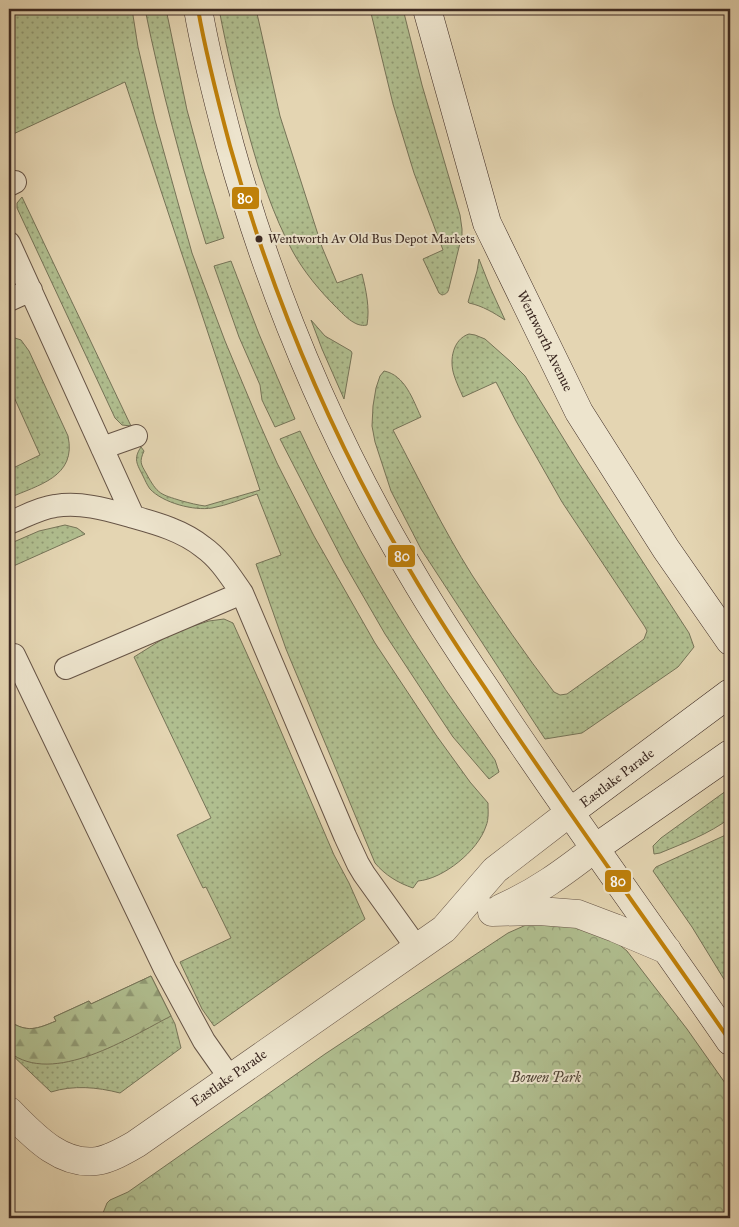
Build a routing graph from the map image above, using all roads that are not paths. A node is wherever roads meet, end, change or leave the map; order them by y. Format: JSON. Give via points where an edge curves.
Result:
{"nodes":[{"id":1,"x":198,"y":9,"type":"edge"},
{"id":2,"x":427,"y":9,"type":"edge"},
{"id":3,"x":9,"y":243,"type":"edge"},
{"id":4,"x":31,"y":290,"type":"junction"},
{"id":5,"x":9,"y":300,"type":"edge"},
{"id":6,"x":136,"y":436,"type":"dead end"},
{"id":7,"x":102,"y":448,"type":"junction"},
{"id":8,"x":133,"y":516,"type":"junction"},
{"id":9,"x":9,"y":523,"type":"edge"},
{"id":10,"x":242,"y":593,"type":"junction"},
{"id":11,"x":730,"y":641,"type":"edge"},
{"id":12,"x":14,"y":655,"type":"dead end"},
{"id":13,"x":66,"y":668,"type":"dead end"},
{"id":14,"x":730,"y":693,"type":"edge"},
{"id":15,"x":730,"y":754,"type":"edge"},
{"id":16,"x":569,"y":813,"type":"junction"},
{"id":17,"x":594,"y":849,"type":"junction"},
{"id":18,"x":492,"y":912,"type":"junction"},
{"id":19,"x":444,"y":929,"type":"junction"},
{"id":20,"x":417,"y":948,"type":"junction"},
{"id":21,"x":668,"y":950,"type":"junction"},
{"id":22,"x":730,"y":1041,"type":"edge"},
{"id":23,"x":230,"y":1078,"type":"junction"},
{"id":24,"x":9,"y":1111,"type":"edge"}],
"edges":[{"from":1,"to":16,"type":"main road","via":[[225,127],[255,229],[292,330],[333,427],[366,492],[443,625]]},
{"from":2,"to":11,"type":"main road","name":"Wentworth Avenue","via":[[487,223],[580,412],[666,549]]},
{"from":3,"to":4,"type":"lane"},
{"from":4,"to":5,"type":"lane"},
{"from":4,"to":7,"type":"lane"},
{"from":6,"to":7,"type":"lane"},
{"from":7,"to":8,"type":"lane"},
{"from":8,"to":9,"type":"lane","via":[[98,507],[66,505],[47,508]]},
{"from":8,"to":10,"type":"lane","via":[[166,526],[197,542],[214,555]]},
{"from":10,"to":13,"type":"lane"},
{"from":10,"to":20,"type":"lane","via":[[358,864]]},
{"from":12,"to":23,"type":"lane","via":[[164,969],[204,1041]]},
{"from":14,"to":16,"type":"main road","name":"Eastlake Parade"},
{"from":15,"to":17,"type":"main road","name":"Eastlake Parade"},
{"from":16,"to":17,"type":"main road"},
{"from":16,"to":19,"type":"main road","name":"Eastlake Parade","via":[[495,870]]},
{"from":17,"to":18,"type":"main road","name":"Eastlake Parade","via":[[533,893]]},
{"from":17,"to":21,"type":"main road"},
{"from":18,"to":19,"type":"main road","name":"Eastlake Parade"},
{"from":18,"to":21,"type":"main road","name":"Eastlake Parade","via":[[578,914]]},
{"from":19,"to":20,"type":"main road","name":"Eastlake Parade"},
{"from":20,"to":23,"type":"main road","name":"Eastlake Parade"},
{"from":21,"to":22,"type":"main road"},
{"from":23,"to":24,"type":"main road","name":"Eastlake Parade","via":[[136,1144],[98,1161],[77,1160],[56,1152],[38,1140]]}]}
